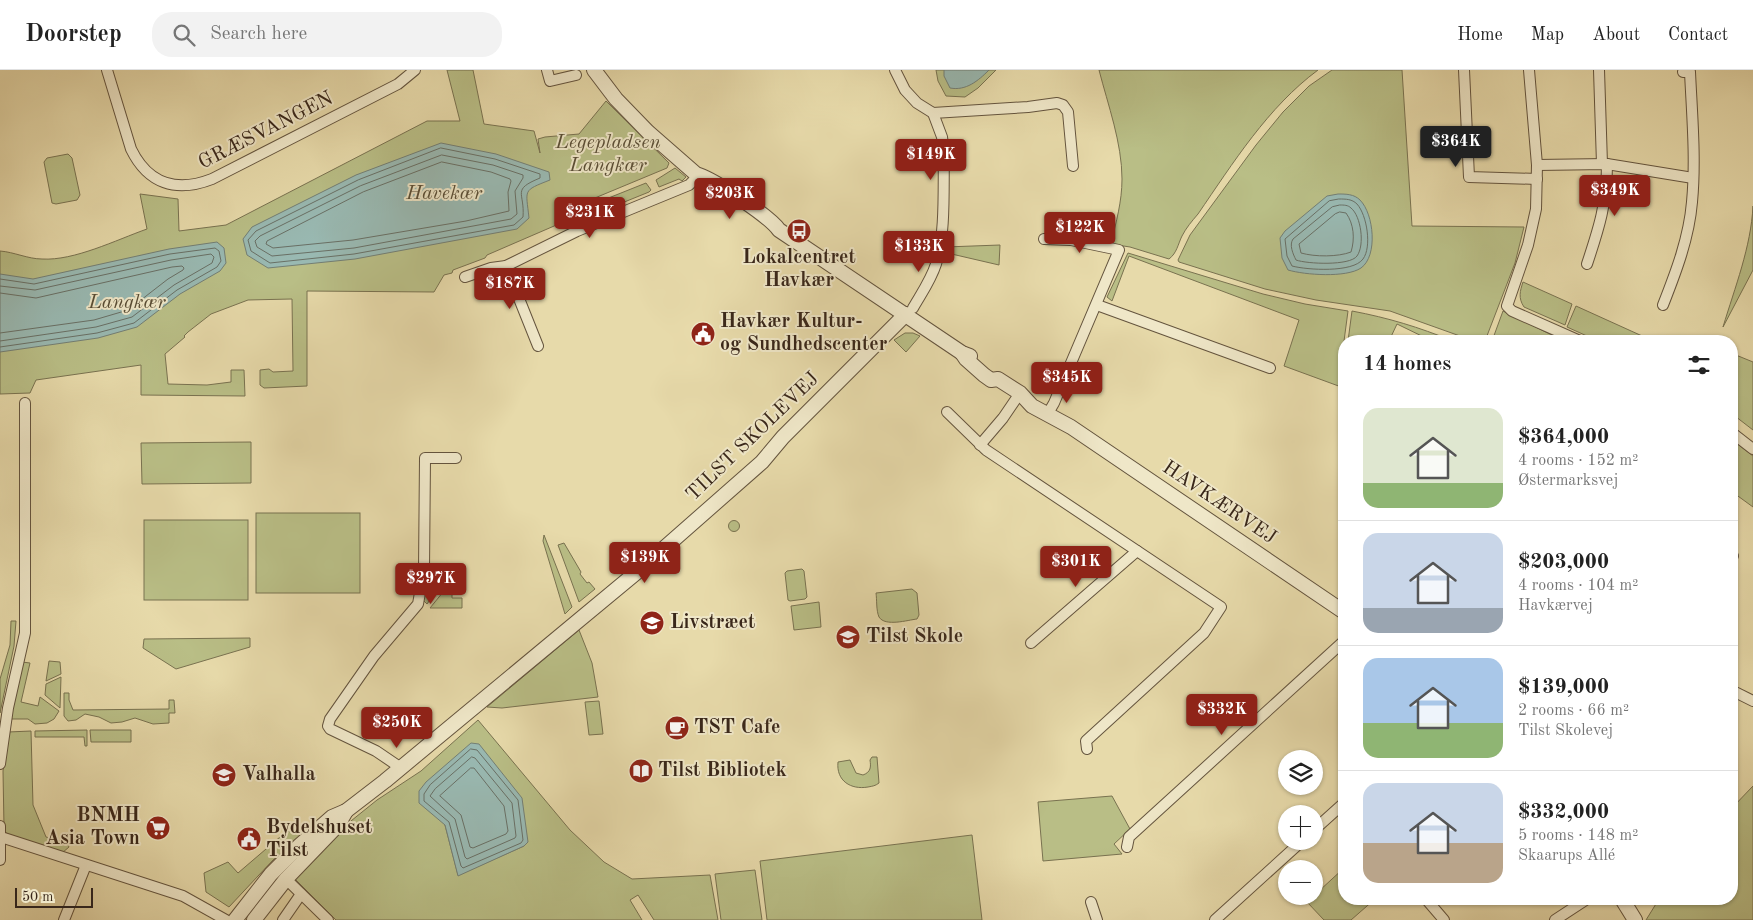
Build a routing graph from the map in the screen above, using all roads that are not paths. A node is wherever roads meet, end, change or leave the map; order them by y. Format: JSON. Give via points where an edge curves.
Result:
{"nodes":[{"id":1,"x":107,"y":70,"type":"edge"},
{"id":2,"x":415,"y":70,"type":"edge"},
{"id":3,"x":547,"y":70,"type":"edge"},
{"id":4,"x":594,"y":70,"type":"edge"},
{"id":5,"x":895,"y":70,"type":"edge"},
{"id":6,"x":1464,"y":70,"type":"edge"},
{"id":7,"x":1528,"y":70,"type":"edge"},
{"id":8,"x":1599,"y":70,"type":"edge"},
{"id":9,"x":1682,"y":72,"type":"dead end"},
{"id":10,"x":576,"y":75,"type":"dead end"},
{"id":11,"x":933,"y":113,"type":"junction"},
{"id":12,"x":1604,"y":164,"type":"junction"},
{"id":13,"x":1537,"y":165,"type":"junction"},
{"id":14,"x":1073,"y":166,"type":"dead end"},
{"id":15,"x":700,"y":175,"type":"junction"},
{"id":16,"x":1693,"y":178,"type":"junction"},
{"id":17,"x":1537,"y":179,"type":"junction"},
{"id":18,"x":1052,"y":228,"type":"dead end"},
{"id":19,"x":1587,"y":264,"type":"dead end"},
{"id":20,"x":506,"y":266,"type":"junction"},
{"id":21,"x":465,"y":277,"type":"dead end"},
{"id":22,"x":1097,"y":304,"type":"junction"},
{"id":23,"x":1663,"y":305,"type":"dead end"},
{"id":24,"x":910,"y":311,"type":"junction"},
{"id":25,"x":1566,"y":335,"type":"edge"},
{"id":26,"x":538,"y":346,"type":"dead end"},
{"id":27,"x":1270,"y":368,"type":"dead end"},
{"id":28,"x":1020,"y":393,"type":"junction"},
{"id":29,"x":25,"y":403,"type":"dead end"},
{"id":30,"x":947,"y":412,"type":"dead end"},
{"id":31,"x":1049,"y":412,"type":"junction"},
{"id":32,"x":1738,"y":437,"type":"edge"},
{"id":33,"x":980,"y":445,"type":"junction"},
{"id":34,"x":1753,"y":449,"type":"edge"},
{"id":35,"x":456,"y":458,"type":"dead end"},
{"id":36,"x":1137,"y":551,"type":"junction"},
{"id":37,"x":1338,"y":608,"type":"edge"},
{"id":38,"x":1031,"y":643,"type":"dead end"},
{"id":39,"x":1338,"y":646,"type":"edge"},
{"id":40,"x":1738,"y":694,"type":"edge"},
{"id":41,"x":1753,"y":701,"type":"edge"},
{"id":42,"x":1087,"y":749,"type":"dead end"},
{"id":43,"x":0,"y":764,"type":"edge"},
{"id":44,"x":401,"y":768,"type":"junction"},
{"id":45,"x":1338,"y":808,"type":"edge"},
{"id":46,"x":346,"y":812,"type":"junction"},
{"id":47,"x":1323,"y":822,"type":"edge"},
{"id":48,"x":0,"y":826,"type":"edge"},
{"id":49,"x":1,"y":837,"type":"edge"},
{"id":50,"x":1127,"y":847,"type":"dead end"},
{"id":51,"x":1292,"y":850,"type":"edge"},
{"id":52,"x":0,"y":860,"type":"edge"},
{"id":53,"x":86,"y":864,"type":"junction"},
{"id":54,"x":286,"y":879,"type":"junction"},
{"id":55,"x":301,"y":894,"type":"junction"},
{"id":56,"x":1091,"y":902,"type":"dead end"},
{"id":57,"x":1432,"y":905,"type":"edge"},
{"id":58,"x":1578,"y":905,"type":"edge"},
{"id":59,"x":1626,"y":905,"type":"edge"},
{"id":60,"x":64,"y":920,"type":"edge"},
{"id":61,"x":226,"y":920,"type":"edge"},
{"id":62,"x":235,"y":920,"type":"edge"},
{"id":63,"x":254,"y":920,"type":"edge"},
{"id":64,"x":284,"y":920,"type":"edge"},
{"id":65,"x":328,"y":920,"type":"edge"},
{"id":66,"x":1097,"y":920,"type":"edge"},
{"id":67,"x":1215,"y":920,"type":"edge"},
{"id":68,"x":1444,"y":920,"type":"edge"},
{"id":69,"x":1555,"y":920,"type":"edge"},
{"id":70,"x":1635,"y":920,"type":"edge"}],
"edges":[{"from":1,"to":2,"type":"street","name":"GRÆSVANGEN","via":[[136,160],[154,178],[183,186],[220,175],[398,84]]},
{"from":3,"to":10,"type":"street","via":[[550,81]]},
{"from":4,"to":15,"type":"street","name":"HAVKÆRVEJ","via":[[648,132]]},
{"from":5,"to":11,"type":"street","via":[[905,90]]},
{"from":6,"to":17,"type":"street","via":[[1469,177]]},
{"from":7,"to":13,"type":"street"},
{"from":8,"to":12,"type":"street"},
{"from":9,"to":16,"type":"street","via":[[1690,72]]},
{"from":11,"to":14,"type":"street","via":[[1063,105],[1068,112]]},
{"from":11,"to":24,"type":"street","via":[[944,152],[941,246],[928,282]]},
{"from":12,"to":13,"type":"street"},
{"from":12,"to":16,"type":"street"},
{"from":12,"to":19,"type":"street","via":[[1606,201]]},
{"from":13,"to":17,"type":"street"},
{"from":15,"to":20,"type":"street","via":[[689,185],[577,231]]},
{"from":15,"to":24,"type":"street","name":"HAVKÆRVEJ","via":[[775,224],[779,230]]},
{"from":16,"to":23,"type":"street","via":[[1686,238]]},
{"from":17,"to":25,"type":"street","via":[[1536,209],[1528,245],[1507,306]]},
{"from":18,"to":22,"type":"street","via":[[1048,239],[1071,240],[1119,250]]},
{"from":20,"to":21,"type":"street"},
{"from":20,"to":26,"type":"street"},
{"from":22,"to":27,"type":"street"},
{"from":22,"to":31,"type":"street"},
{"from":24,"to":28,"type":"street","name":"HAVKÆRVEJ","via":[[962,353],[995,372],[998,379]]},
{"from":24,"to":44,"type":"street","name":"TILST SKOLEVEJ","via":[[762,462],[637,572]]},
{"from":28,"to":31,"type":"street","name":"HAVKÆRVEJ","via":[[1037,399]]},
{"from":28,"to":33,"type":"street"},
{"from":29,"to":43,"type":"street","via":[[25,633],[8,708]]},
{"from":30,"to":33,"type":"street"},
{"from":31,"to":37,"type":"street","name":"HAVKÆRVEJ"},
{"from":32,"to":34,"type":"street"},
{"from":33,"to":36,"type":"street"},
{"from":35,"to":44,"type":"street","via":[[425,458],[424,570],[418,604],[371,660],[330,718],[328,726]]},
{"from":36,"to":38,"type":"street"},
{"from":36,"to":42,"type":"street","via":[[1221,608],[1204,633],[1086,741]]},
{"from":39,"to":50,"type":"street","via":[[1130,837]]},
{"from":40,"to":41,"type":"street"},
{"from":44,"to":46,"type":"street","name":"TILST SKOLEVEJ"},
{"from":45,"to":47,"type":"street"},
{"from":46,"to":54,"type":"street","name":"TILST SKOLEVEJ","via":[[338,825]]},
{"from":46,"to":62,"type":"street","name":"TILST SKOLEVEJ","via":[[332,817],[300,845],[271,874]]},
{"from":48,"to":49,"type":"street"},
{"from":49,"to":52,"type":"street"},
{"from":49,"to":53,"type":"street"},
{"from":51,"to":67,"type":"street"},
{"from":53,"to":60,"type":"street"},
{"from":53,"to":61,"type":"street","via":[[182,896]]},
{"from":54,"to":55,"type":"street"},
{"from":54,"to":63,"type":"street","name":"TILST SKOLEVEJ"},
{"from":55,"to":64,"type":"street"},
{"from":55,"to":65,"type":"street"},
{"from":56,"to":66,"type":"street"},
{"from":57,"to":68,"type":"street"},
{"from":58,"to":69,"type":"street"},
{"from":59,"to":70,"type":"street"}]}
